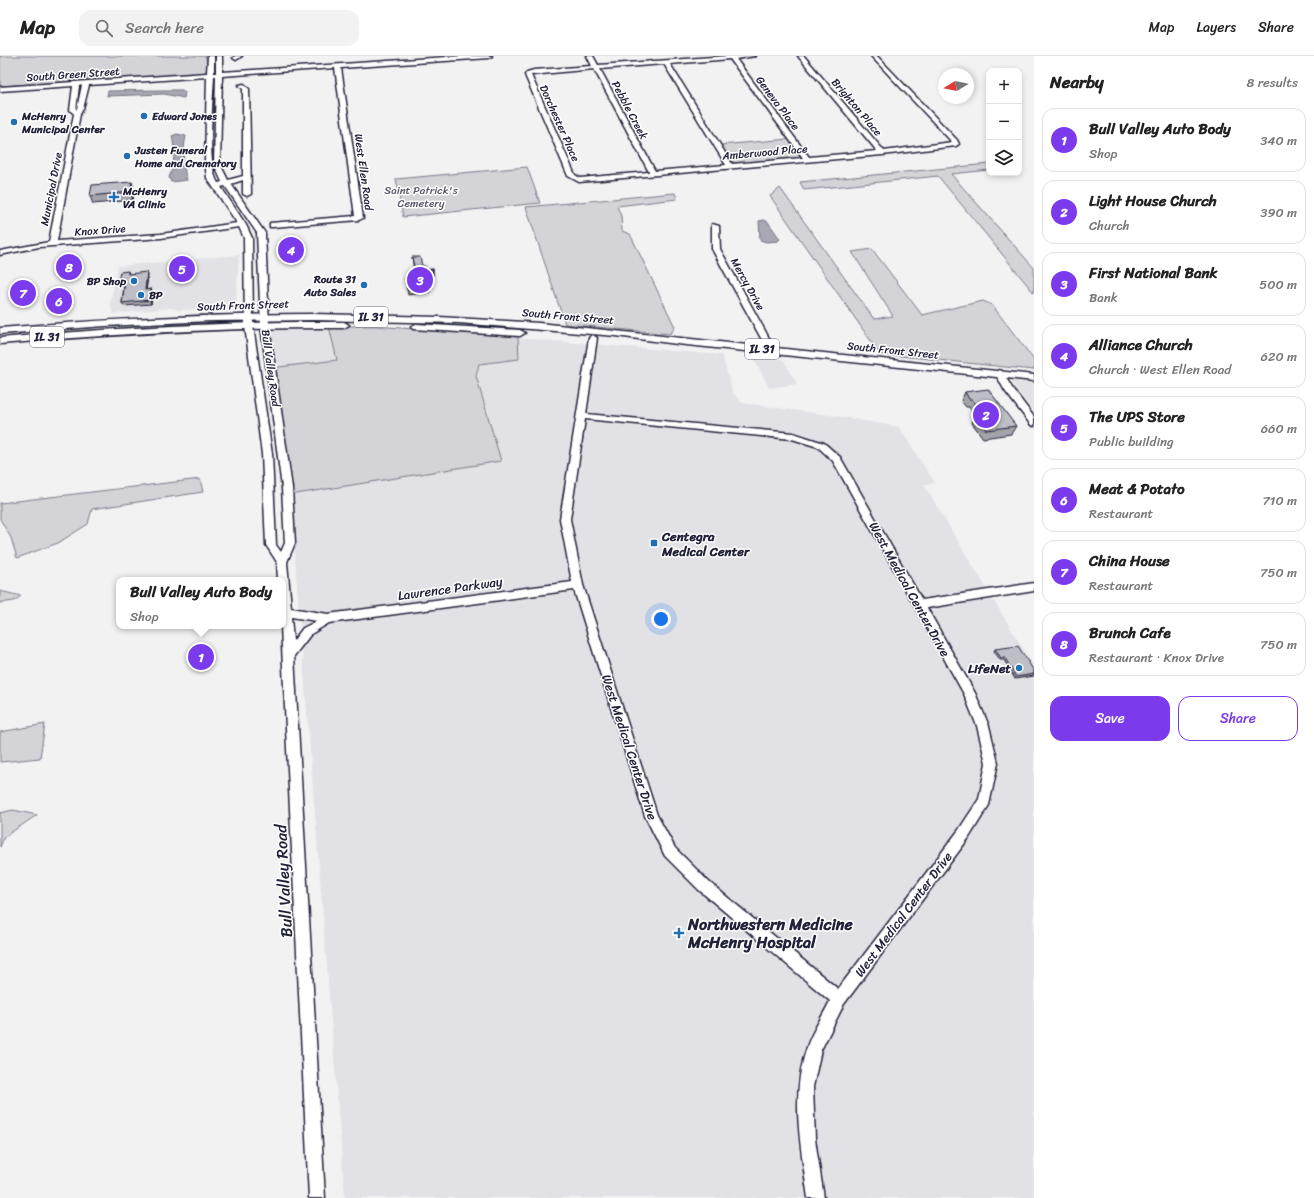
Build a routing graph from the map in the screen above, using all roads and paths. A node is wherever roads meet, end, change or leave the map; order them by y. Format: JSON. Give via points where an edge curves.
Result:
{"nodes":[{"id":1,"x":211,"y":56,"type":"edge"},
{"id":2,"x":219,"y":56,"type":"edge"},
{"id":3,"x":488,"y":56,"type":"edge"},
{"id":4,"x":590,"y":56,"type":"edge"},
{"id":5,"x":753,"y":56,"type":"edge"},
{"id":6,"x":801,"y":56,"type":"edge"},
{"id":7,"x":874,"y":56,"type":"edge"},
{"id":8,"x":732,"y":58,"type":"junction"},
{"id":9,"x":666,"y":63,"type":"junction"},
{"id":10,"x":338,"y":67,"type":"junction"},
{"id":11,"x":596,"y":67,"type":"junction"},
{"id":12,"x":218,"y":75,"type":"junction"},
{"id":13,"x":210,"y":76,"type":"junction"},
{"id":14,"x":76,"y":84,"type":"junction"},
{"id":15,"x":86,"y":84,"type":"junction"},
{"id":16,"x":242,"y":85,"type":"dead end"},
{"id":17,"x":0,"y":89,"type":"edge"},
{"id":18,"x":76,"y":114,"type":"junction"},
{"id":19,"x":882,"y":153,"type":"junction"},
{"id":20,"x":807,"y":160,"type":"junction"},
{"id":21,"x":730,"y":166,"type":"junction"},
{"id":22,"x":653,"y":173,"type":"junction"},
{"id":23,"x":247,"y":177,"type":"junction"},
{"id":24,"x":576,"y":179,"type":"joint"},
{"id":25,"x":226,"y":184,"type":"junction"},
{"id":26,"x":216,"y":186,"type":"junction"},
{"id":27,"x":247,"y":194,"type":"dead end"},
{"id":28,"x":233,"y":212,"type":"junction"},
{"id":29,"x":242,"y":225,"type":"junction"},
{"id":30,"x":273,"y":225,"type":"dead end"},
{"id":31,"x":715,"y":226,"type":"dead end"},
{"id":32,"x":202,"y":229,"type":"junction"},
{"id":33,"x":52,"y":245,"type":"junction"},
{"id":34,"x":0,"y":253,"type":"edge"},
{"id":35,"x":265,"y":321,"type":"junction"},
{"id":36,"x":249,"y":322,"type":"junction"},
{"id":37,"x":0,"y":331,"type":"edge"},
{"id":38,"x":593,"y":338,"type":"junction"},
{"id":39,"x":0,"y":341,"type":"edge"},
{"id":40,"x":678,"y":341,"type":"junction"},
{"id":41,"x":771,"y":349,"type":"junction"},
{"id":42,"x":999,"y":373,"type":"junction"},
{"id":43,"x":1034,"y":378,"type":"edge"},
{"id":44,"x":580,"y":416,"type":"junction"},
{"id":45,"x":1034,"y":422,"type":"edge"},
{"id":46,"x":282,"y":562,"type":"junction"},
{"id":47,"x":283,"y":577,"type":"edge"},
{"id":48,"x":578,"y":585,"type":"junction"},
{"id":49,"x":1034,"y":587,"type":"edge"},
{"id":50,"x":919,"y":605,"type":"junction"},
{"id":51,"x":286,"y":611,"type":"edge"},
{"id":52,"x":325,"y":619,"type":"junction"},
{"id":53,"x":286,"y":626,"type":"edge"},
{"id":54,"x":288,"y":655,"type":"junction"},
{"id":55,"x":839,"y":999,"type":"junction"},
{"id":56,"x":317,"y":1198,"type":"edge"},
{"id":57,"x":816,"y":1198,"type":"edge"}],
"edges":[{"from":1,"to":13,"type":"street","name":"Bull Valley Road"},
{"from":2,"to":12,"type":"street","name":"Bull Valley Road"},
{"from":3,"to":10,"type":"street","name":"South Green Street"},
{"from":4,"to":11,"type":"street","name":"Pebble Creek"},
{"from":5,"to":8,"type":"street"},
{"from":6,"to":19,"type":"street","name":"Brighton Place"},
{"from":7,"to":19,"type":"street","name":"Amberwood Place","via":[[956,141],[956,144]]},
{"from":8,"to":9,"type":"street"},
{"from":8,"to":20,"type":"street","name":"Geneva Place"},
{"from":9,"to":11,"type":"street"},
{"from":9,"to":21,"type":"street"},
{"from":10,"to":12,"type":"street","name":"South Green Street"},
{"from":10,"to":30,"type":"street","name":"West Ellen Road","via":[[359,218]]},
{"from":11,"to":22,"type":"street","name":"Pebble Creek"},
{"from":11,"to":24,"type":"street","name":"Dorchester Place","via":[[528,75],[570,171]]},
{"from":12,"to":13,"type":"street","name":"South Green Street"},
{"from":12,"to":25,"type":"street","name":"Bull Valley Road","via":[[217,164]]},
{"from":13,"to":15,"type":"street","name":"South Green Street"},
{"from":13,"to":26,"type":"street","name":"Bull Valley Road","via":[[208,161],[211,178]]},
{"from":14,"to":15,"type":"street","name":"South Green Street"},
{"from":14,"to":17,"type":"street","name":"South Green Street"},
{"from":14,"to":18,"type":"street","name":"Municipal Drive","via":[[73,110]]},
{"from":15,"to":18,"type":"street","name":"Municipal Drive","via":[[80,109]]},
{"from":16,"to":23,"type":"street","via":[[246,89]]},
{"from":18,"to":33,"type":"street","name":"Municipal Drive"},
{"from":19,"to":20,"type":"street","name":"Amberwood Place"},
{"from":20,"to":21,"type":"street","name":"Amberwood Place"},
{"from":21,"to":22,"type":"street","name":"Amberwood Place"},
{"from":22,"to":24,"type":"street","name":"Amberwood Place"},
{"from":23,"to":25,"type":"street"},
{"from":23,"to":27,"type":"street"},
{"from":25,"to":26,"type":"street"},
{"from":25,"to":35,"type":"street","name":"Bull Valley Road","via":[[261,233]]},
{"from":26,"to":28,"type":"street","name":"Bull Valley Road"},
{"from":28,"to":29,"type":"street","name":"Bull Valley Road"},
{"from":28,"to":32,"type":"street","name":"Knox Drive","via":[[223,222]]},
{"from":29,"to":32,"type":"street","name":"Knox Drive"},
{"from":29,"to":36,"type":"street","name":"Bull Valley Road","via":[[248,238]]},
{"from":31,"to":41,"type":"street","name":"Mercy Drive","via":[[716,249]]},
{"from":32,"to":33,"type":"street","name":"Knox Drive","via":[[162,236]]},
{"from":33,"to":34,"type":"street","name":"Knox Drive"},
{"from":35,"to":36,"type":"main road","name":"South Front Street","number":"IL 31"},
{"from":35,"to":38,"type":"main road","name":"South Front Street","number":"IL 31"},
{"from":35,"to":40,"type":"main road","name":"South Front Street","number":"IL 31","via":[[322,316],[478,320]]},
{"from":35,"to":46,"type":"street","name":"Bull Valley Road","via":[[287,488],[290,543]]},
{"from":36,"to":37,"type":"main road","name":"South Front Street","number":"IL 31","via":[[118,322]]},
{"from":36,"to":39,"type":"main road","name":"South Front Street","number":"IL 31"},
{"from":36,"to":46,"type":"street","name":"Bull Valley Road","via":[[267,454],[271,545]]},
{"from":38,"to":40,"type":"main road","name":"South Front Street","number":"IL 31","via":[[649,342]]},
{"from":38,"to":44,"type":"street","name":"West Medical Center Drive"},
{"from":40,"to":41,"type":"main road","name":"South Front Street","number":"IL 31"},
{"from":41,"to":42,"type":"main road","name":"South Front Street","number":"IL 31"},
{"from":42,"to":43,"type":"main road","name":"South Front Street","number":"IL 31"},
{"from":42,"to":45,"type":"street"},
{"from":44,"to":48,"type":"street","name":"West Medical Center Drive","via":[[565,519]]},
{"from":44,"to":50,"type":"street","name":"West Medical Center Drive","via":[[793,436],[822,445],[837,459]]},
{"from":46,"to":47,"type":"street","name":"Bull Valley Road"},
{"from":48,"to":52,"type":"street","name":"Lawrence Parkway"},
{"from":48,"to":55,"type":"street","name":"West Medical Center Drive","via":[[651,816],[670,852],[704,886]]},
{"from":49,"to":50,"type":"street"},
{"from":50,"to":55,"type":"street","name":"West Medical Center Drive","via":[[969,693],[983,726],[992,763],[985,801],[963,835]]},
{"from":51,"to":52,"type":"street","name":"Lawrence Parkway"},
{"from":52,"to":54,"type":"street","name":"Lawrence Parkway","via":[[307,631]]},
{"from":53,"to":54,"type":"street","name":"Bull Valley Road"},
{"from":54,"to":56,"type":"street","name":"Bull Valley Road"},
{"from":55,"to":57,"type":"street","via":[[814,1048],[805,1087],[807,1139]]}]}
